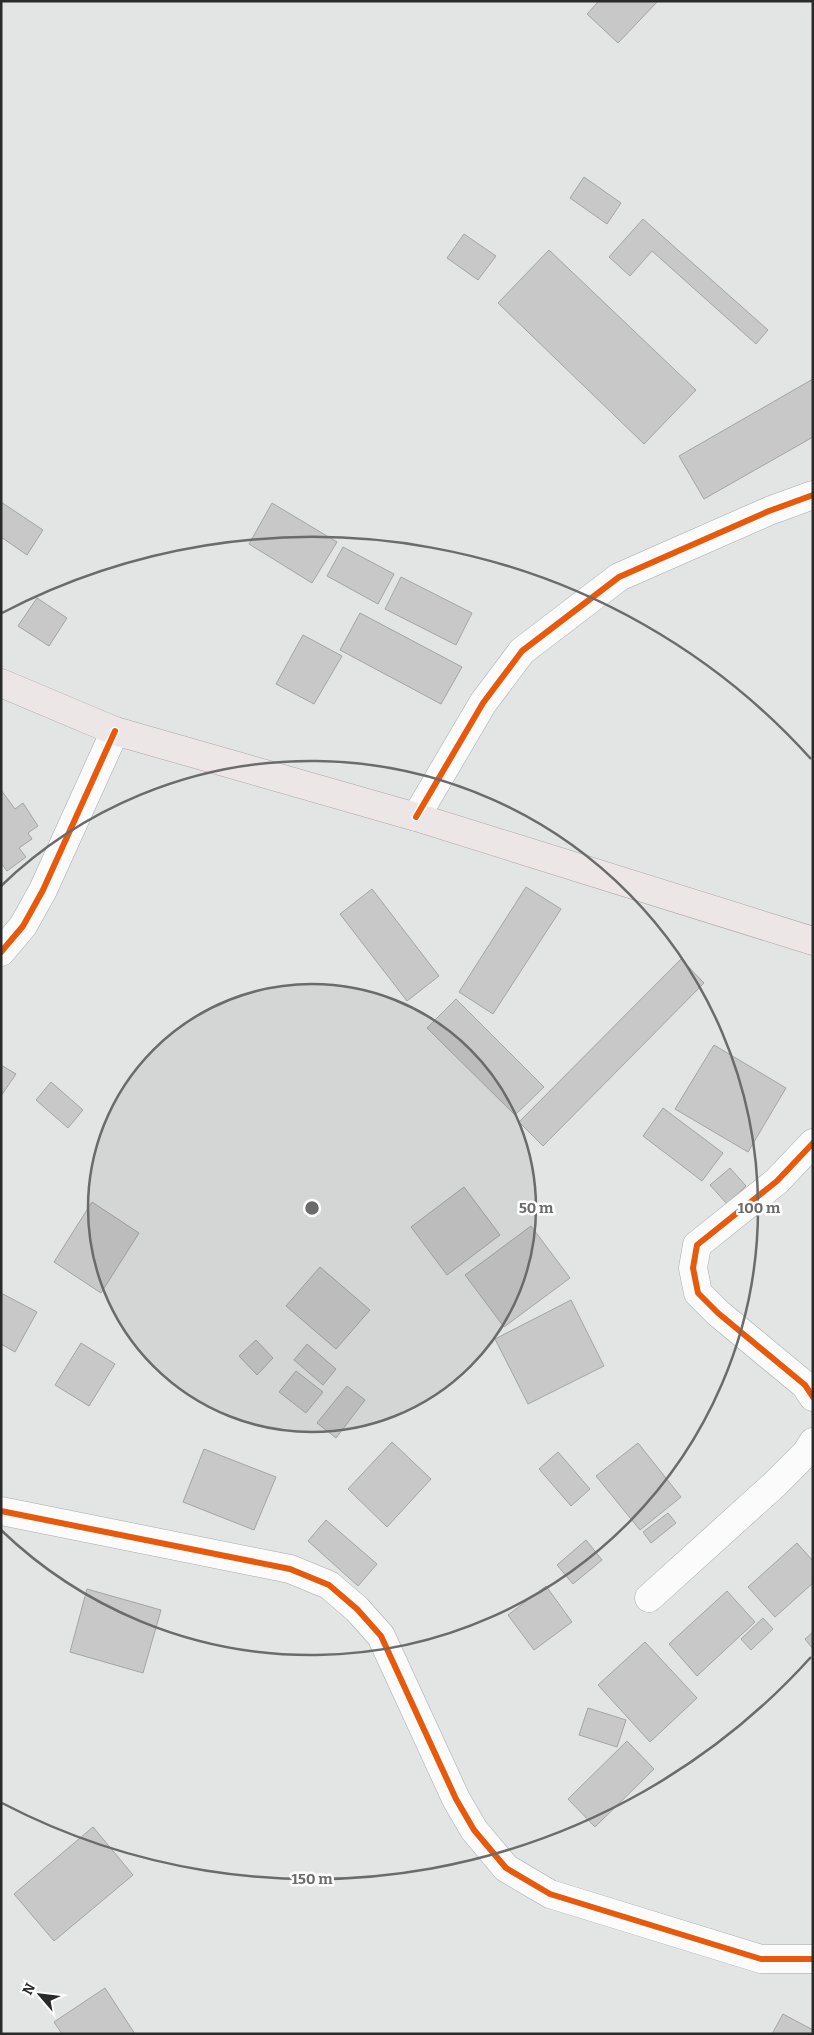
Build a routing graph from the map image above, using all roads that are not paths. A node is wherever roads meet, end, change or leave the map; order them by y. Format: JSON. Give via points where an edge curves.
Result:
{"nodes":[{"id":1,"x":813,"y":495,"type":"edge"},
{"id":2,"x":1,"y":683,"type":"edge"},
{"id":3,"x":115,"y":732,"type":"junction"},
{"id":4,"x":416,"y":818,"type":"junction"},
{"id":5,"x":813,"y":941,"type":"edge"},
{"id":6,"x":1,"y":952,"type":"edge"},
{"id":7,"x":813,"y":1143,"type":"edge"},
{"id":8,"x":813,"y":1397,"type":"edge"},
{"id":9,"x":813,"y":1442,"type":"edge"},
{"id":10,"x":1,"y":1511,"type":"edge"},
{"id":11,"x":649,"y":1598,"type":"dead end"},
{"id":12,"x":813,"y":1959,"type":"edge"}],
"edges":[{"from":1,"to":4,"type":"street","via":[[619,577],[522,651],[483,703]]},
{"from":2,"to":3,"type":"main road"},
{"from":3,"to":4,"type":"main road"},
{"from":3,"to":6,"type":"street","via":[[43,890],[23,926]]},
{"from":4,"to":5,"type":"main road"},
{"from":7,"to":8,"type":"street","via":[[777,1181],[697,1245],[692,1268],[698,1293],[718,1314],[805,1385]]},
{"from":9,"to":11,"type":"street","via":[[775,1484]]},
{"from":10,"to":12,"type":"street","via":[[290,1569],[329,1585],[382,1636],[456,1799],[474,1830],[506,1868],[550,1894],[762,1960]]}]}
